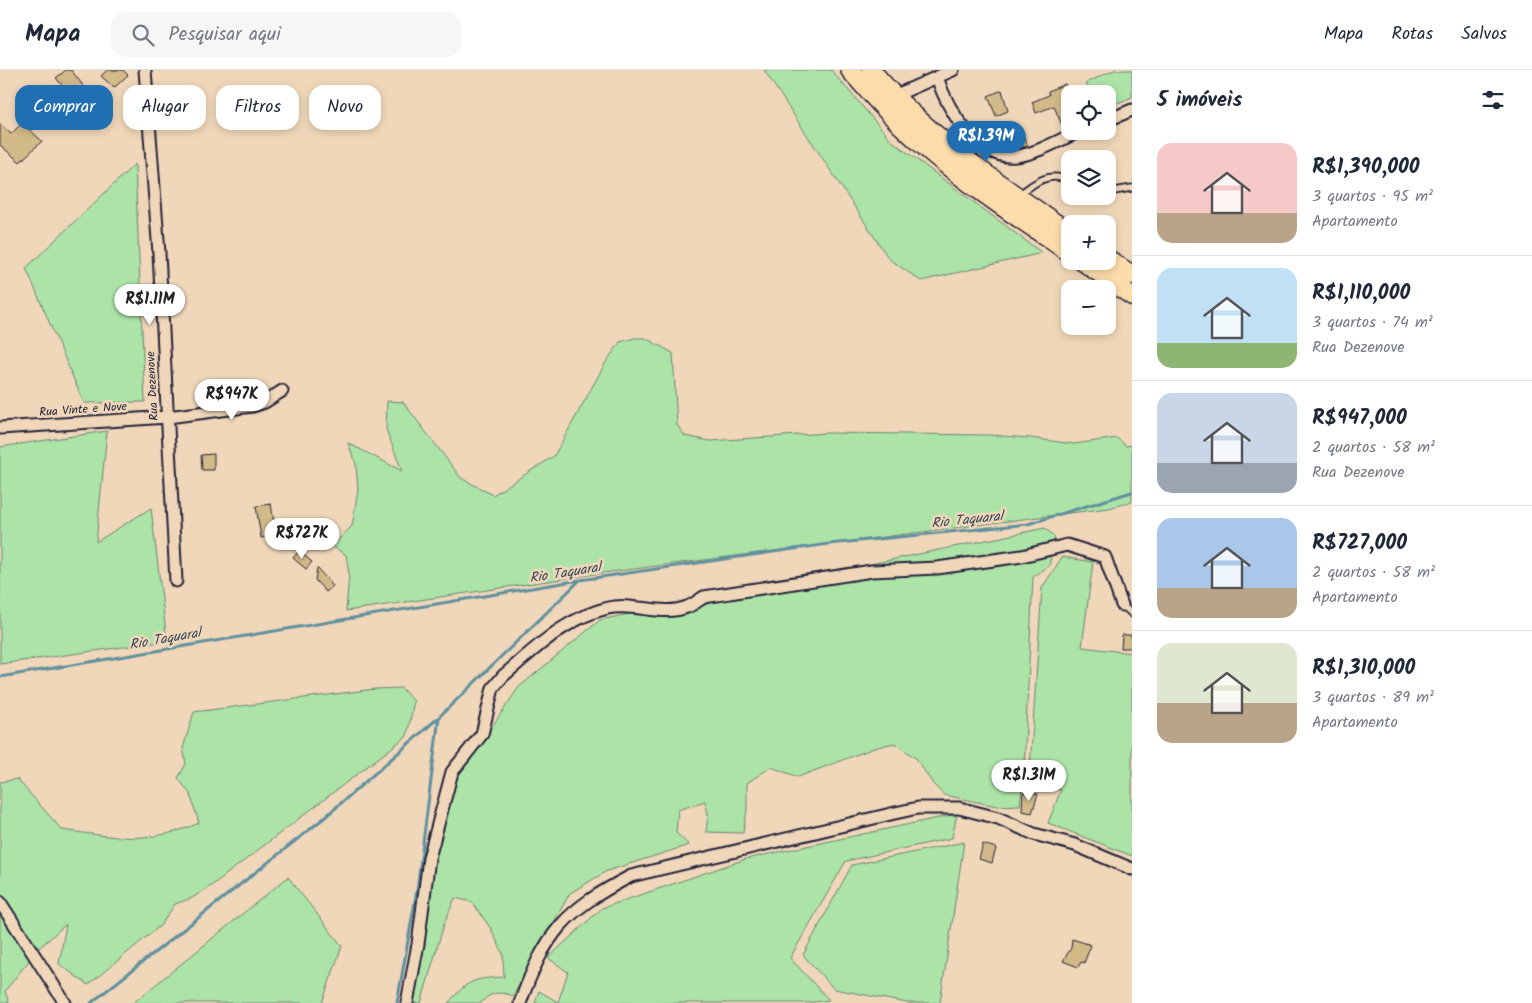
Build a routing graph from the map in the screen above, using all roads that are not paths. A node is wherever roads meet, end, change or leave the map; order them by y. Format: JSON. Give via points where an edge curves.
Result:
{"nodes":[{"id":1,"x":145,"y":70,"type":"edge"},
{"id":2,"x":850,"y":70,"type":"edge"},
{"id":3,"x":871,"y":70,"type":"edge"},
{"id":4,"x":953,"y":70,"type":"edge"},
{"id":5,"x":937,"y":77,"type":"junction"},
{"id":6,"x":894,"y":96,"type":"junction"},
{"id":7,"x":1132,"y":110,"type":"edge"},
{"id":8,"x":1116,"y":117,"type":"edge"},
{"id":9,"x":1061,"y":138,"type":"edge"},
{"id":10,"x":1061,"y":176,"type":"edge"},
{"id":11,"x":1132,"y":188,"type":"edge"},
{"id":12,"x":1116,"y":191,"type":"edge"},
{"id":13,"x":1018,"y":196,"type":"junction"},
{"id":14,"x":1061,"y":227,"type":"edge"},
{"id":15,"x":1061,"y":247,"type":"edge"},
{"id":16,"x":1116,"y":264,"type":"edge"},
{"id":17,"x":1095,"y":270,"type":"edge"},
{"id":18,"x":1132,"y":275,"type":"edge"},
{"id":19,"x":1132,"y":296,"type":"edge"},
{"id":20,"x":282,"y":391,"type":"dead end"},
{"id":21,"x":168,"y":417,"type":"junction"},
{"id":22,"x":0,"y":428,"type":"edge"},
{"id":23,"x":176,"y":581,"type":"dead end"},
{"id":24,"x":1122,"y":605,"type":"joint"},
{"id":25,"x":1132,"y":614,"type":"edge"},
{"id":26,"x":1132,"y":869,"type":"edge"},
{"id":27,"x":0,"y":902,"type":"edge"},
{"id":28,"x":65,"y":1003,"type":"edge"},
{"id":29,"x":407,"y":1003,"type":"edge"},
{"id":30,"x":520,"y":1003,"type":"edge"}],
"edges":[{"from":1,"to":21,"type":"street","name":"Rua Dezenove"},
{"from":2,"to":15,"type":"main road","via":[[918,141],[990,198]]},
{"from":3,"to":6,"type":"main road"},
{"from":4,"to":5,"type":"street"},
{"from":5,"to":6,"type":"street"},
{"from":5,"to":9,"type":"street","via":[[943,97],[962,127],[996,154],[1016,156]]},
{"from":6,"to":13,"type":"main road","via":[[958,154]]},
{"from":7,"to":8,"type":"street"},
{"from":10,"to":13,"type":"lane","via":[[1049,176],[1037,181]]},
{"from":11,"to":12,"type":"lane"},
{"from":13,"to":14,"type":"main road"},
{"from":16,"to":18,"type":"main road"},
{"from":17,"to":19,"type":"main road"},
{"from":20,"to":21,"type":"street","name":"Rua Vinte e Nove","via":[[252,406]]},
{"from":21,"to":22,"type":"street","name":"Rua Vinte e Nove"},
{"from":21,"to":23,"type":"street","name":"Rua Dezenove"},
{"from":24,"to":25,"type":"lane"},
{"from":24,"to":29,"type":"street","via":[[1105,557],[1067,545],[937,568],[872,571],[704,597],[686,608],[608,608],[573,620],[502,676],[493,688],[482,734],[452,772],[428,858]]},
{"from":26,"to":30,"type":"street","via":[[1074,844],[959,808],[918,808],[895,813],[631,876],[578,907],[562,922],[532,969]]},
{"from":27,"to":28,"type":"street"}]}
